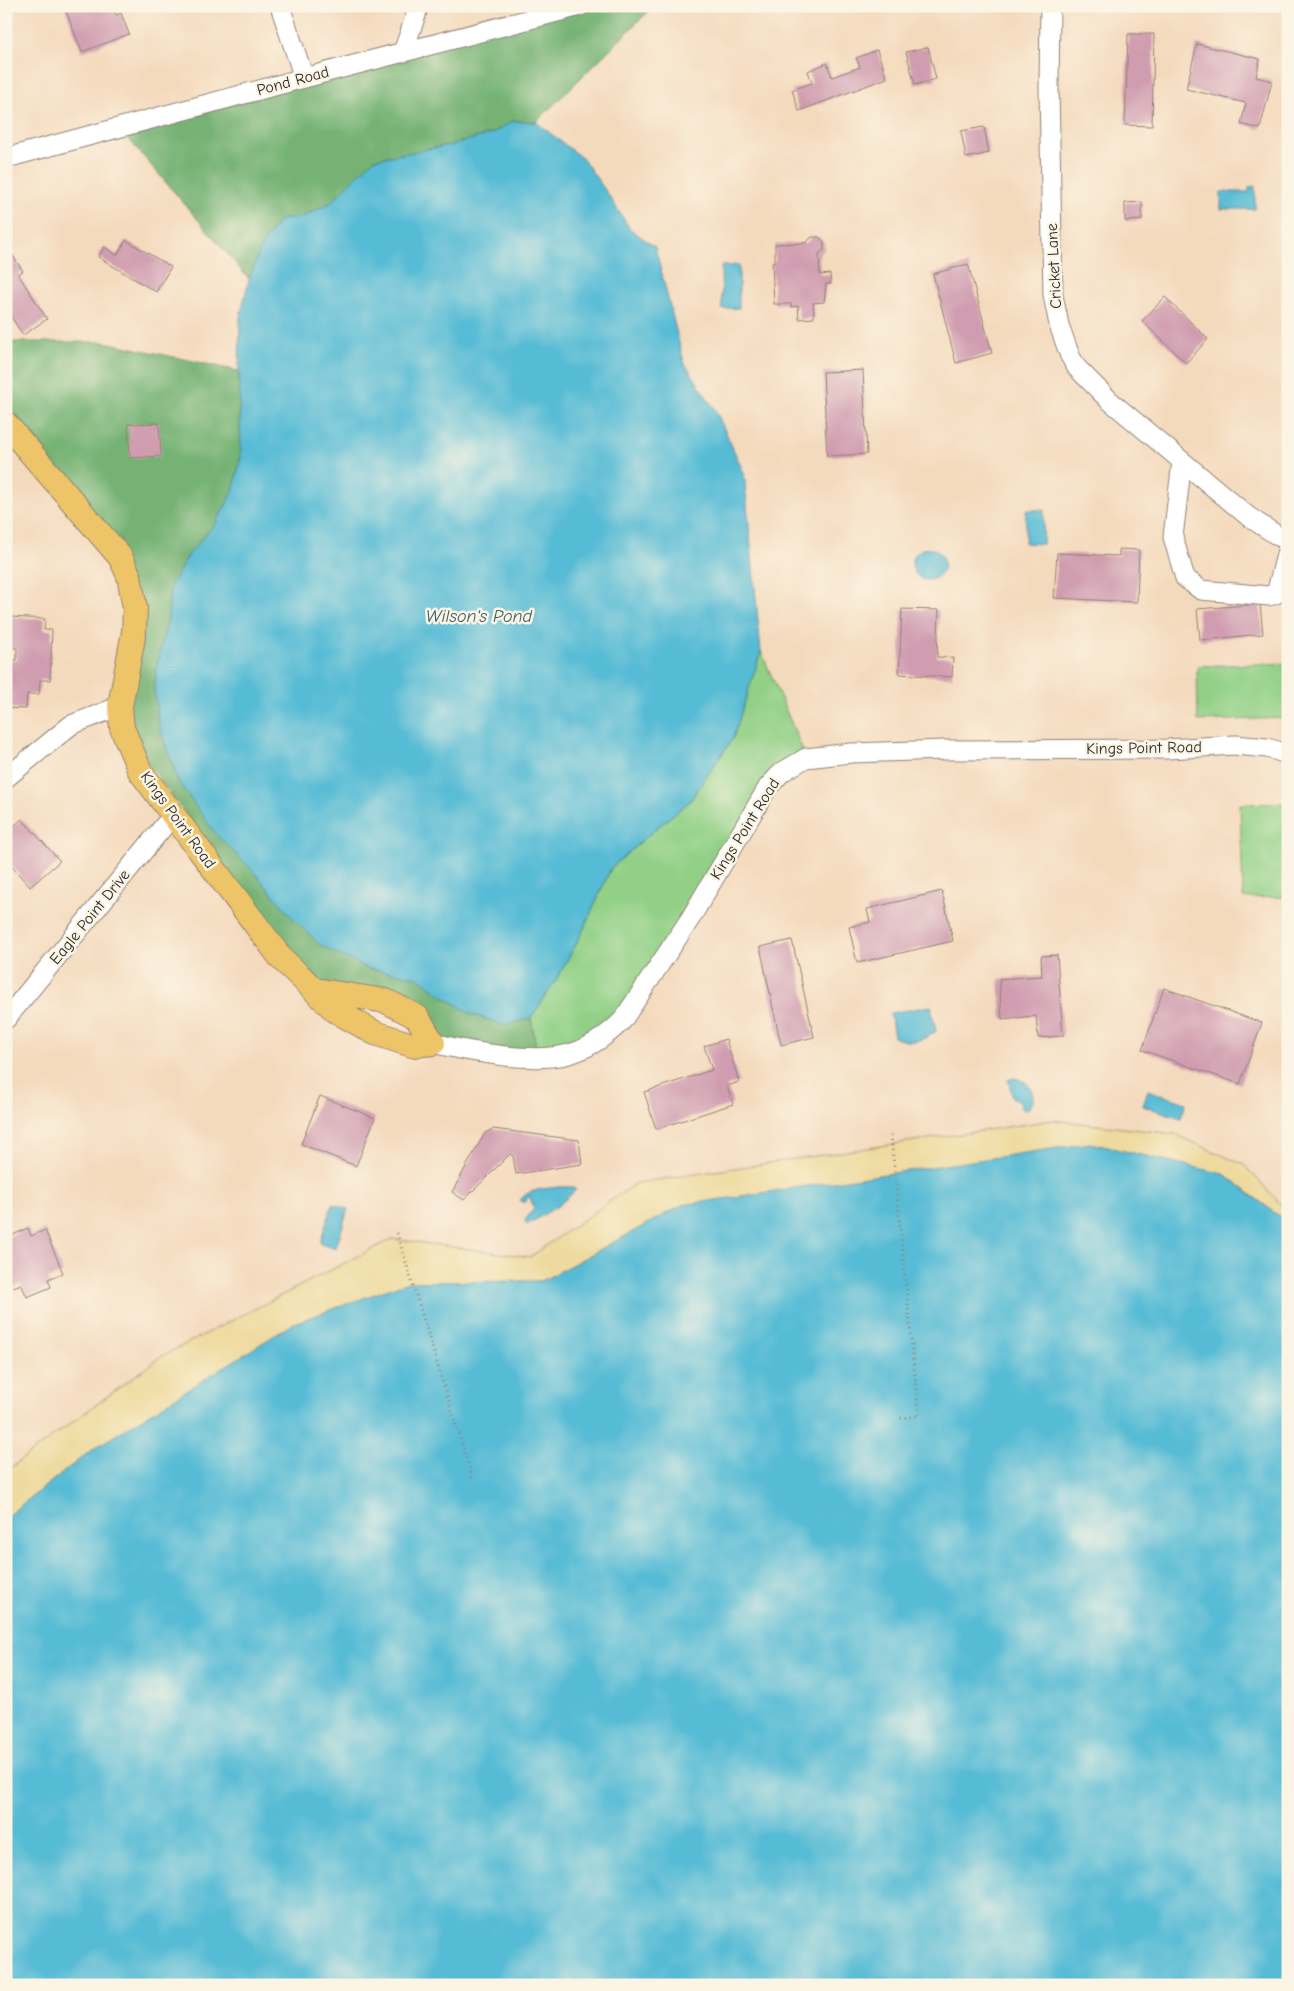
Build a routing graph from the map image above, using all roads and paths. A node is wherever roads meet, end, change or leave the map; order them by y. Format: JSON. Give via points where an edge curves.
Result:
{"nodes":[{"id":1,"x":280,"y":6,"type":"edge"},
{"id":2,"x":418,"y":6,"type":"edge"},
{"id":3,"x":580,"y":6,"type":"edge"},
{"id":4,"x":1050,"y":6,"type":"edge"},
{"id":5,"x":403,"y":52,"type":"junction"},
{"id":6,"x":304,"y":78,"type":"junction"},
{"id":7,"x":6,"y":158,"type":"edge"},
{"id":8,"x":6,"y":424,"type":"edge"},
{"id":9,"x":1182,"y":461,"type":"junction"},
{"id":10,"x":1288,"y":540,"type":"edge"},
{"id":11,"x":1288,"y":547,"type":"edge"},
{"id":12,"x":120,"y":706,"type":"junction"},
{"id":13,"x":1288,"y":754,"type":"edge"},
{"id":14,"x":6,"y":778,"type":"edge"},
{"id":15,"x":173,"y":815,"type":"junction"},
{"id":16,"x":315,"y":990,"type":"junction"},
{"id":17,"x":6,"y":1019,"type":"edge"},
{"id":18,"x":433,"y":1042,"type":"junction"},
{"id":19,"x":891,"y":1136,"type":"dead end"},
{"id":20,"x":397,"y":1233,"type":"dead end"},
{"id":21,"x":900,"y":1418,"type":"dead end"},
{"id":22,"x":473,"y":1480,"type":"dead end"}],
"edges":[{"from":1,"to":6,"type":"street"},
{"from":2,"to":5,"type":"street"},
{"from":3,"to":5,"type":"street","name":"Pond Road"},
{"from":4,"to":9,"type":"street","name":"Cricket Lane","via":[[1053,295],[1059,325],[1077,368],[1109,400]]},
{"from":5,"to":6,"type":"street","name":"Pond Road"},
{"from":6,"to":7,"type":"street","name":"Pond Road"},
{"from":8,"to":12,"type":"main road","name":"Kings Point Road","via":[[121,558],[134,608],[134,632]]},
{"from":9,"to":10,"type":"street","name":"Cricket Lane","via":[[1249,517]]},
{"from":9,"to":11,"type":"street","via":[[1173,537],[1185,578],[1201,590],[1276,594]]},
{"from":12,"to":14,"type":"street","via":[[71,725]]},
{"from":12,"to":15,"type":"main road","name":"Kings Point Road","via":[[122,728],[140,770]]},
{"from":13,"to":18,"type":"street","name":"Kings Point Road","via":[[1235,745],[1168,749],[937,750],[806,758],[782,772],[768,787],[690,919],[622,1021],[607,1036],[580,1050],[538,1059],[466,1052]]},
{"from":15,"to":16,"type":"main road","name":"Kings Point Road","via":[[281,958]]},
{"from":15,"to":17,"type":"street","name":"Eagle Point Drive"},
{"from":16,"to":18,"type":"main road","name":"Kings Point Road","via":[[336,1011],[375,1033],[412,1045]]},
{"from":16,"to":18,"type":"main road","via":[[386,1001],[417,1017]]},
{"from":19,"to":21,"type":"path","via":[[918,1416]]},
{"from":20,"to":22,"type":"path"}]}
